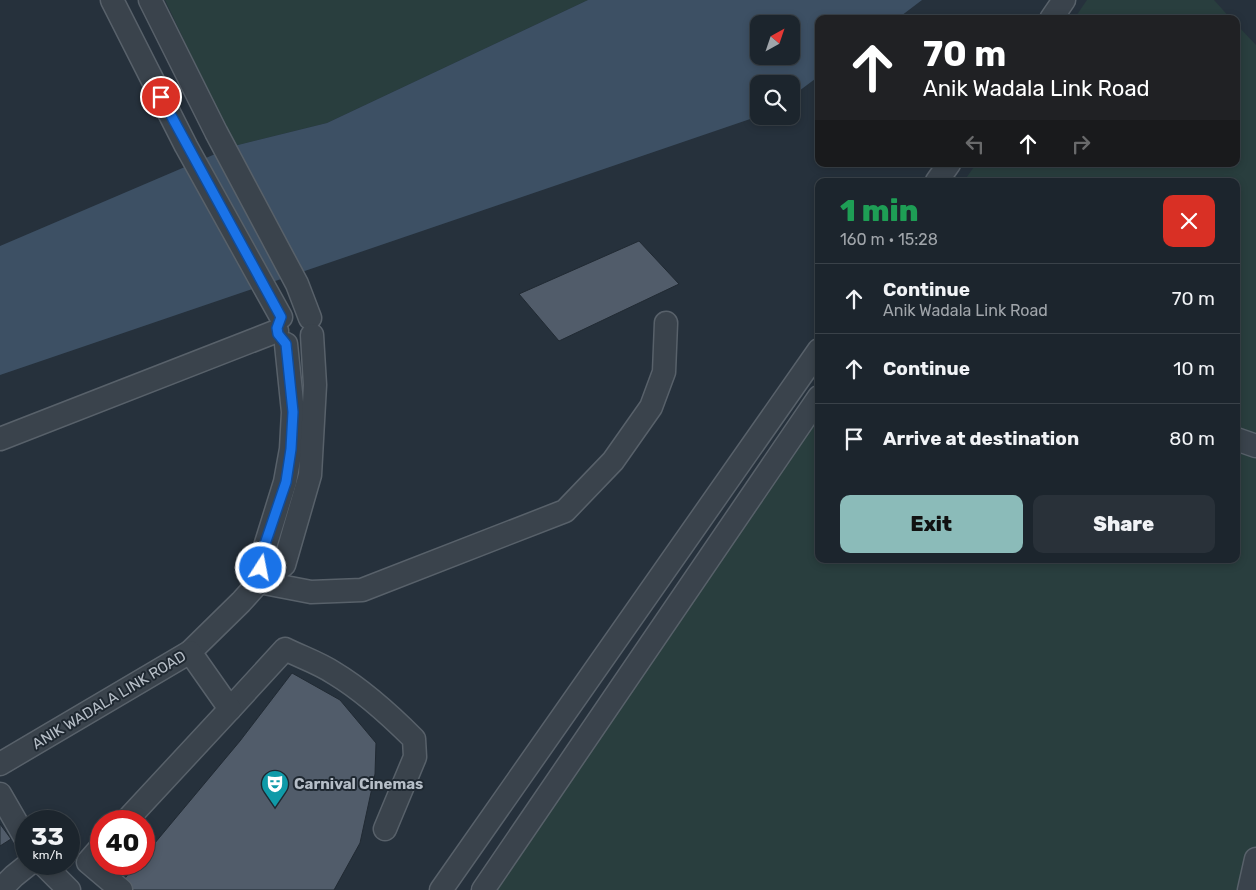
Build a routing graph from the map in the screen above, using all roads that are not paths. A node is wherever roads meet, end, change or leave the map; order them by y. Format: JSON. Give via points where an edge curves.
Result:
{"nodes":[{"id":1,"x":112,"y":0,"type":"edge"},
{"id":2,"x":150,"y":0,"type":"edge"},
{"id":3,"x":1064,"y":0,"type":"edge"},
{"id":4,"x":1054,"y":15,"type":"edge"},
{"id":5,"x":947,"y":167,"type":"edge"},
{"id":6,"x":939,"y":178,"type":"edge"},
{"id":7,"x":666,"y":323,"type":"dead end"},
{"id":8,"x":311,"y":326,"type":"junction"},
{"id":9,"x":281,"y":331,"type":"junction"},
{"id":10,"x":815,"y":356,"type":"edge"},
{"id":11,"x":815,"y":403,"type":"edge"},
{"id":12,"x":0,"y":440,"type":"edge"},
{"id":13,"x":1240,"y":440,"type":"edge"},
{"id":14,"x":1256,"y":446,"type":"edge"},
{"id":15,"x":259,"y":582,"type":"junction"},
{"id":16,"x":190,"y":652,"type":"junction"},
{"id":17,"x":230,"y":709,"type":"junction"},
{"id":18,"x":0,"y":764,"type":"edge"},
{"id":19,"x":0,"y":794,"type":"edge"},
{"id":20,"x":136,"y":810,"type":"edge"},
{"id":21,"x":15,"y":820,"type":"edge"},
{"id":22,"x":385,"y":829,"type":"dead end"},
{"id":23,"x":1256,"y":859,"type":"edge"},
{"id":24,"x":15,"y":875,"type":"edge"},
{"id":25,"x":54,"y":875,"type":"edge"},
{"id":26,"x":103,"y":875,"type":"edge"},
{"id":27,"x":0,"y":890,"type":"edge"},
{"id":28,"x":69,"y":890,"type":"edge"},
{"id":29,"x":121,"y":890,"type":"edge"},
{"id":30,"x":441,"y":890,"type":"edge"},
{"id":31,"x":483,"y":890,"type":"edge"},
{"id":32,"x":1249,"y":890,"type":"edge"}],
"edges":[{"from":1,"to":9,"type":"street","via":[[186,146],[268,293]]},
{"from":2,"to":8,"type":"street","name":"ANIK WADALA LINK ROAD","via":[[297,284]]},
{"from":3,"to":4,"type":"street"},
{"from":5,"to":6,"type":"street"},
{"from":7,"to":15,"type":"street","via":[[664,372],[651,407],[613,461],[565,511],[362,590],[311,592]]},
{"from":8,"to":9,"type":"street","via":[[304,344],[292,346]]},
{"from":8,"to":9,"type":"street","via":[[306,314],[296,310],[285,313]]},
{"from":8,"to":15,"type":"street","name":"ANIK WADALA LINK ROAD","via":[[315,384],[310,475],[284,565]]},
{"from":9,"to":12,"type":"street"},
{"from":9,"to":15,"type":"street","via":[[293,412],[291,449],[286,482],[262,553]]},
{"from":10,"to":30,"type":"street"},
{"from":11,"to":31,"type":"street"},
{"from":13,"to":14,"type":"street"},
{"from":15,"to":16,"type":"street","name":"ANIK WADALA LINK ROAD"},
{"from":16,"to":17,"type":"street"},
{"from":16,"to":18,"type":"street","name":"ANIK WADALA LINK ROAD"},
{"from":17,"to":20,"type":"street"},
{"from":17,"to":22,"type":"street","via":[[285,649],[332,672],[388,712],[414,739],[415,756]]},
{"from":19,"to":21,"type":"street"},
{"from":23,"to":32,"type":"street"},
{"from":24,"to":27,"type":"street"},
{"from":25,"to":28,"type":"street"},
{"from":26,"to":29,"type":"street"}]}
